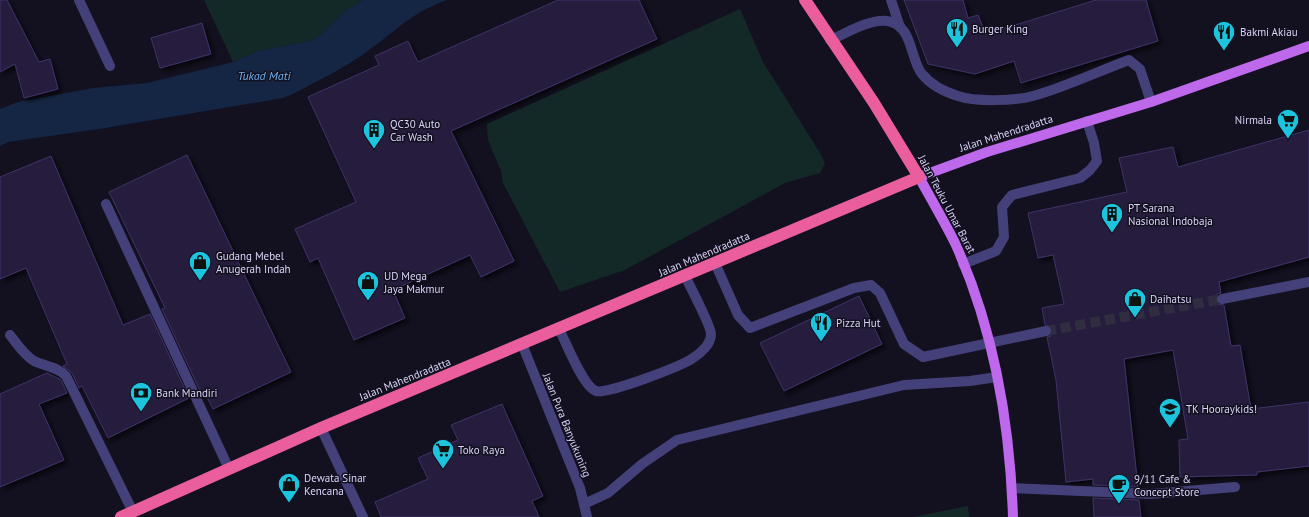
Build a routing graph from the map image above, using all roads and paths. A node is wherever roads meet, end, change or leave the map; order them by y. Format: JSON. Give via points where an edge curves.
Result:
{"nodes":[{"id":1,"x":80,"y":0,"type":"edge"},
{"id":2,"x":805,"y":0,"type":"edge"},
{"id":3,"x":891,"y":0,"type":"edge"},
{"id":4,"x":900,"y":26,"type":"junction"},
{"id":5,"x":830,"y":40,"type":"junction"},
{"id":6,"x":1309,"y":46,"type":"edge"},
{"id":7,"x":110,"y":66,"type":"dead end"},
{"id":8,"x":1151,"y":102,"type":"junction"},
{"id":9,"x":1086,"y":121,"type":"junction"},
{"id":10,"x":920,"y":177,"type":"junction"},
{"id":11,"x":106,"y":204,"type":"dead end"},
{"id":12,"x":716,"y":263,"type":"junction"},
{"id":13,"x":963,"y":264,"type":"junction"},
{"id":14,"x":685,"y":276,"type":"junction"},
{"id":15,"x":1309,"y":282,"type":"edge"},
{"id":16,"x":1222,"y":299,"type":"tunnel mouth"},
{"id":17,"x":559,"y":329,"type":"junction"},
{"id":18,"x":1046,"y":331,"type":"tunnel mouth"},
{"id":19,"x":10,"y":335,"type":"dead end"},
{"id":20,"x":988,"y":342,"type":"junction"},
{"id":21,"x":522,"y":344,"type":"junction"},
{"id":22,"x":997,"y":377,"type":"junction"},
{"id":23,"x":321,"y":428,"type":"junction"},
{"id":24,"x":229,"y":469,"type":"junction"},
{"id":25,"x":1235,"y":487,"type":"dead end"},
{"id":26,"x":1012,"y":488,"type":"junction"},
{"id":27,"x":584,"y":504,"type":"junction"},
{"id":28,"x":133,"y":512,"type":"junction"},
{"id":29,"x":121,"y":517,"type":"edge"},
{"id":30,"x":362,"y":517,"type":"edge"},
{"id":31,"x":586,"y":517,"type":"edge"},
{"id":32,"x":1013,"y":517,"type":"edge"}],
"edges":[{"from":1,"to":7,"type":"street"},
{"from":2,"to":5,"type":"highway","name":"Jalan Teuku Umar Barat"},
{"from":3,"to":4,"type":"street"},
{"from":4,"to":5,"type":"street","via":[[888,21],[870,24]]},
{"from":4,"to":8,"type":"street","via":[[911,45],[921,74],[941,90],[959,97],[982,101],[1032,97],[1129,60],[1140,69]]},
{"from":5,"to":10,"type":"highway","name":"Jalan Teuku Umar Barat","via":[[874,103]]},
{"from":6,"to":8,"type":"main road","name":"Jalan Mahendradatta"},
{"from":8,"to":9,"type":"main road","name":"Jalan Mahendradatta"},
{"from":9,"to":10,"type":"main road","name":"Jalan Mahendradatta"},
{"from":9,"to":13,"type":"street","via":[[1094,144],[1096,161],[1090,170],[1080,178],[1012,195],[1002,207],[1004,237],[996,251]]},
{"from":10,"to":12,"type":"highway","name":"Jalan Mahendradatta"},
{"from":10,"to":13,"type":"main road","name":"Jalan Teuku Umar Barat","via":[[955,243]]},
{"from":11,"to":24,"type":"street"},
{"from":12,"to":14,"type":"highway","name":"Jalan Mahendradatta"},
{"from":12,"to":20,"type":"street","via":[[738,315],[750,328],[870,284],[880,293],[904,344],[923,357]]},
{"from":13,"to":20,"type":"main road","name":"Jalan Teuku Umar Barat"},
{"from":14,"to":17,"type":"highway","name":"Jalan Mahendradatta"},
{"from":14,"to":17,"type":"street","via":[[711,334],[708,346],[693,358],[607,392],[596,391],[587,385]]},
{"from":15,"to":16,"type":"street"},
{"from":17,"to":21,"type":"highway","name":"Jalan Mahendradatta"},
{"from":18,"to":20,"type":"street"},
{"from":19,"to":28,"type":"street","via":[[21,350],[34,360],[66,376]]},
{"from":20,"to":22,"type":"main road","name":"Jalan Teuku Umar Barat"},
{"from":21,"to":23,"type":"highway","name":"Jalan Mahendradatta"},
{"from":21,"to":27,"type":"street","name":"Jalan Pura Banyukuning","via":[[580,488]]},
{"from":22,"to":26,"type":"main road","name":"Jalan Teuku Umar Barat","via":[[1005,416]]},
{"from":22,"to":27,"type":"street","via":[[904,385],[677,440],[608,492]]},
{"from":23,"to":24,"type":"highway","name":"Jalan Mahendradatta"},
{"from":23,"to":30,"type":"street"},
{"from":24,"to":28,"type":"highway","name":"Jalan Mahendradatta"},
{"from":25,"to":26,"type":"street","via":[[1151,494]]},
{"from":26,"to":32,"type":"main road","name":"Jalan Teuku Umar Barat"},
{"from":27,"to":31,"type":"street","name":"Jalan Pura Banyukuning"},
{"from":28,"to":29,"type":"highway","name":"Jalan Mahendradatta"}]}
